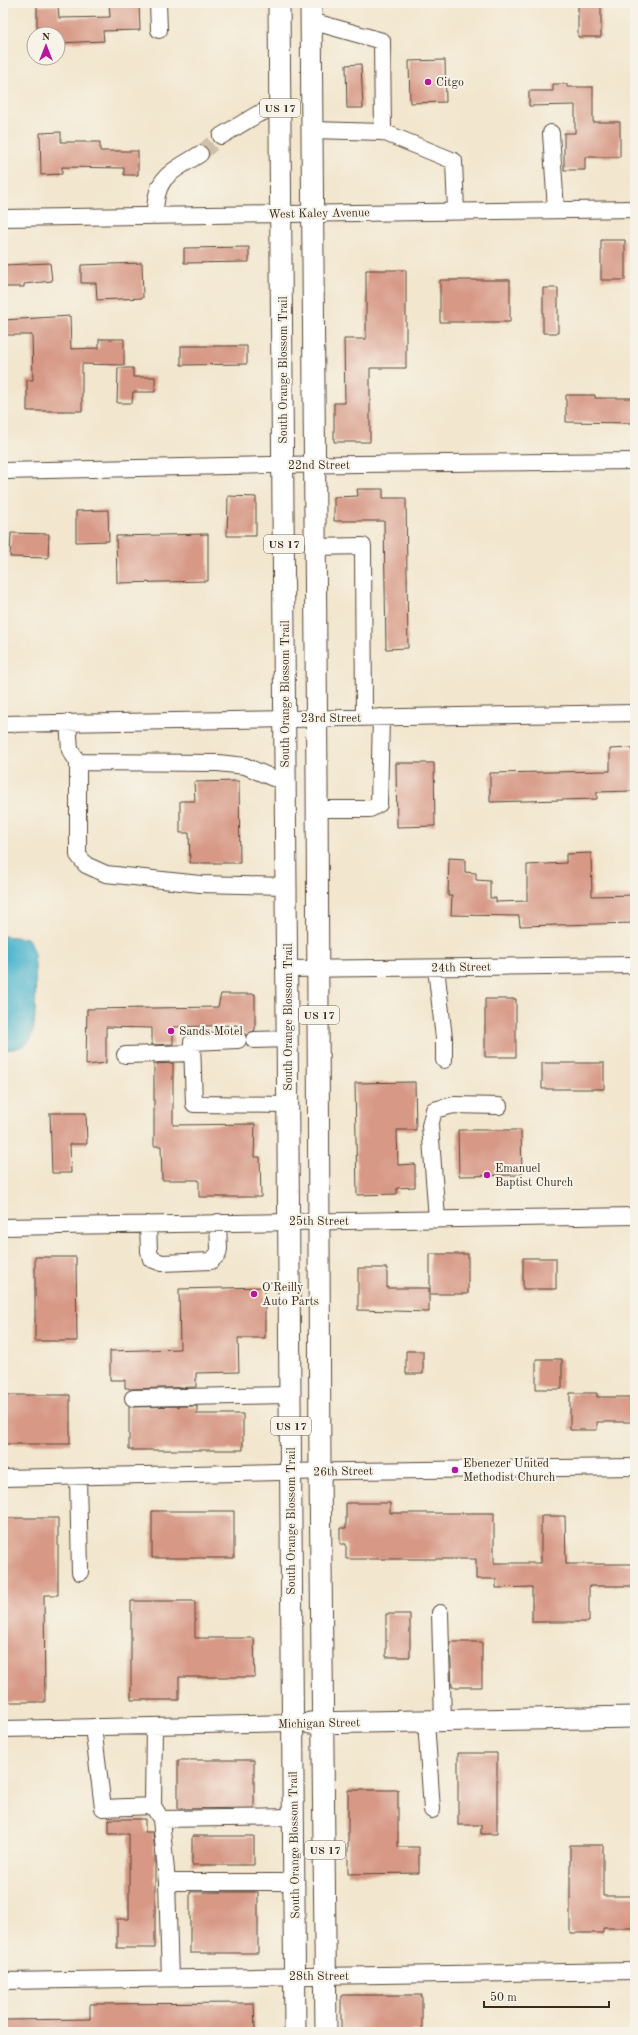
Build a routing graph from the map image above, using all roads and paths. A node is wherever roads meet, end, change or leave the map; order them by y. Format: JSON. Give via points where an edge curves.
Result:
{"nodes":[{"id":1,"x":158,"y":3,"type":"edge"},
{"id":2,"x":279,"y":3,"type":"edge"},
{"id":3,"x":311,"y":12,"type":"edge"},
{"id":4,"x":159,"y":30,"type":"dead end"},
{"id":5,"x":280,"y":106,"type":"junction"},
{"id":6,"x":312,"y":130,"type":"junction"},
{"id":7,"x":383,"y":132,"type":"junction"},
{"id":8,"x":551,"y":133,"type":"dead end"},
{"id":9,"x":222,"y":136,"type":"tunnel mouth"},
{"id":10,"x":200,"y":154,"type":"tunnel mouth"},
{"id":11,"x":635,"y":209,"type":"edge"},
{"id":12,"x":556,"y":210,"type":"junction"},
{"id":13,"x":456,"y":211,"type":"junction"},
{"id":14,"x":282,"y":213,"type":"junction"},
{"id":15,"x":312,"y":213,"type":"junction"},
{"id":16,"x":155,"y":215,"type":"junction"},
{"id":17,"x":3,"y":218,"type":"edge"},
{"id":18,"x":635,"y":461,"type":"edge"},
{"id":19,"x":283,"y":465,"type":"junction"},
{"id":20,"x":314,"y":465,"type":"junction"},
{"id":21,"x":3,"y":471,"type":"edge"},
{"id":22,"x":315,"y":547,"type":"junction"},
{"id":23,"x":635,"y":713,"type":"edge"},
{"id":24,"x":381,"y":717,"type":"junction"},
{"id":25,"x":285,"y":718,"type":"junction"},
{"id":26,"x":317,"y":718,"type":"junction"},
{"id":27,"x":364,"y":718,"type":"junction"},
{"id":28,"x":68,"y":722,"type":"junction"},
{"id":29,"x":3,"y":724,"type":"edge"},
{"id":30,"x":78,"y":762,"type":"junction"},
{"id":31,"x":286,"y":778,"type":"junction"},
{"id":32,"x":317,"y":809,"type":"junction"},
{"id":33,"x":287,"y":886,"type":"junction"},
{"id":34,"x":635,"y":965,"type":"edge"},
{"id":35,"x":436,"y":968,"type":"junction"},
{"id":36,"x":318,"y":969,"type":"junction"},
{"id":37,"x":288,"y":970,"type":"junction"},
{"id":38,"x":288,"y":1039,"type":"junction"},
{"id":39,"x":238,"y":1040,"type":"dead end"},
{"id":40,"x":254,"y":1040,"type":"dead end"},
{"id":41,"x":192,"y":1053,"type":"junction"},
{"id":42,"x":125,"y":1054,"type":"dead end"},
{"id":43,"x":444,"y":1060,"type":"dead end"},
{"id":44,"x":288,"y":1105,"type":"junction"},
{"id":45,"x":499,"y":1106,"type":"dead end"},
{"id":46,"x":635,"y":1216,"type":"edge"},
{"id":47,"x":437,"y":1219,"type":"junction"},
{"id":48,"x":289,"y":1221,"type":"junction"},
{"id":49,"x":320,"y":1221,"type":"junction"},
{"id":50,"x":218,"y":1222,"type":"junction"},
{"id":51,"x":148,"y":1224,"type":"junction"},
{"id":52,"x":3,"y":1227,"type":"edge"},
{"id":53,"x":290,"y":1395,"type":"junction"},
{"id":54,"x":133,"y":1398,"type":"dead end"},
{"id":55,"x":635,"y":1467,"type":"edge"},
{"id":56,"x":291,"y":1472,"type":"junction"},
{"id":57,"x":320,"y":1472,"type":"junction"},
{"id":58,"x":78,"y":1477,"type":"junction"},
{"id":59,"x":3,"y":1478,"type":"edge"},
{"id":60,"x":80,"y":1572,"type":"dead end"},
{"id":61,"x":440,"y":1613,"type":"dead end"},
{"id":62,"x":635,"y":1717,"type":"edge"},
{"id":63,"x":435,"y":1721,"type":"junction"},
{"id":64,"x":292,"y":1723,"type":"junction"},
{"id":65,"x":324,"y":1723,"type":"junction"},
{"id":66,"x":154,"y":1726,"type":"junction"},
{"id":67,"x":93,"y":1727,"type":"junction"},
{"id":68,"x":3,"y":1729,"type":"edge"},
{"id":69,"x":432,"y":1810,"type":"dead end"},
{"id":70,"x":157,"y":1813,"type":"junction"},
{"id":71,"x":293,"y":1817,"type":"junction"},
{"id":72,"x":167,"y":1882,"type":"junction"},
{"id":73,"x":294,"y":1882,"type":"junction"},
{"id":74,"x":635,"y":1971,"type":"edge"},
{"id":75,"x":295,"y":1976,"type":"junction"},
{"id":76,"x":326,"y":1976,"type":"junction"},
{"id":77,"x":170,"y":1978,"type":"junction"},
{"id":78,"x":3,"y":1981,"type":"edge"},
{"id":79,"x":295,"y":2032,"type":"edge"},
{"id":80,"x":326,"y":2032,"type":"edge"}],
"edges":[{"from":1,"to":4,"type":"street"},
{"from":2,"to":5,"type":"main road","name":"South Orange Blossom Trail","number":"US 17"},
{"from":3,"to":6,"type":"main road","number":"US 17"},
{"from":3,"to":7,"type":"street","via":[[382,41]]},
{"from":5,"to":9,"type":"street","via":[[258,114]]},
{"from":5,"to":14,"type":"main road","name":"South Orange Blossom Trail","number":"US 17"},
{"from":6,"to":7,"type":"street"},
{"from":6,"to":15,"type":"main road","number":"US 17"},
{"from":7,"to":13,"type":"street","via":[[454,161]]},
{"from":8,"to":12,"type":"street"},
{"from":10,"to":16,"type":"street","via":[[174,171],[159,185],[155,199]]},
{"from":11,"to":12,"type":"street","name":"West Kaley Avenue"},
{"from":12,"to":13,"type":"street","name":"West Kaley Avenue"},
{"from":13,"to":15,"type":"street","name":"West Kaley Avenue"},
{"from":14,"to":15,"type":"street","name":"West Kaley Avenue"},
{"from":14,"to":16,"type":"street","name":"West Kaley Avenue"},
{"from":14,"to":19,"type":"main road","name":"South Orange Blossom Trail","number":"US 17"},
{"from":15,"to":20,"type":"main road","number":"US 17"},
{"from":16,"to":17,"type":"street","name":"West Kaley Avenue"},
{"from":18,"to":20,"type":"street","name":"22nd Street"},
{"from":19,"to":20,"type":"street","name":"22nd Street"},
{"from":19,"to":21,"type":"street","name":"22nd Street"},
{"from":19,"to":25,"type":"main road","name":"South Orange Blossom Trail","number":"US 17"},
{"from":20,"to":22,"type":"main road","number":"US 17"},
{"from":22,"to":26,"type":"main road","number":"US 17"},
{"from":22,"to":27,"type":"street","via":[[363,546]]},
{"from":23,"to":24,"type":"street","name":"23rd Street"},
{"from":24,"to":27,"type":"street","name":"23rd Street"},
{"from":24,"to":32,"type":"street","via":[[379,804],[370,809]]},
{"from":25,"to":26,"type":"street","name":"23rd Street"},
{"from":25,"to":28,"type":"street","name":"23rd Street"},
{"from":25,"to":31,"type":"main road","name":"South Orange Blossom Trail","number":"US 17"},
{"from":26,"to":27,"type":"street","name":"23rd Street"},
{"from":26,"to":32,"type":"main road","number":"US 17"},
{"from":28,"to":29,"type":"street","name":"23rd Street"},
{"from":28,"to":30,"type":"street","via":[[70,750]]},
{"from":30,"to":31,"type":"street","via":[[218,763],[245,766],[273,778]]},
{"from":30,"to":33,"type":"street","via":[[78,855],[86,865],[106,874],[200,884]]},
{"from":31,"to":33,"type":"main road","name":"South Orange Blossom Trail","number":"US 17"},
{"from":32,"to":36,"type":"main road","number":"US 17"},
{"from":33,"to":37,"type":"main road","name":"South Orange Blossom Trail","number":"US 17"},
{"from":34,"to":35,"type":"street","name":"24th Street"},
{"from":35,"to":36,"type":"street","name":"24th Street"},
{"from":35,"to":43,"type":"street"},
{"from":36,"to":37,"type":"street","name":"24th Street"},
{"from":36,"to":49,"type":"main road","number":"US 17"},
{"from":37,"to":38,"type":"main road","name":"South Orange Blossom Trail","number":"US 17"},
{"from":38,"to":40,"type":"street"},
{"from":38,"to":44,"type":"main road","name":"South Orange Blossom Trail","number":"US 17"},
{"from":39,"to":41,"type":"street","via":[[192,1042]]},
{"from":41,"to":42,"type":"street"},
{"from":41,"to":44,"type":"street","via":[[194,1104]]},
{"from":44,"to":48,"type":"main road","name":"South Orange Blossom Trail","number":"US 17"},
{"from":45,"to":47,"type":"street","via":[[454,1105],[434,1110],[430,1126]]},
{"from":46,"to":47,"type":"street","name":"25th Street"},
{"from":47,"to":49,"type":"street","name":"25th Street"},
{"from":48,"to":49,"type":"street","name":"25th Street"},
{"from":48,"to":50,"type":"street","name":"25th Street"},
{"from":48,"to":53,"type":"main road","name":"South Orange Blossom Trail","number":"US 17"},
{"from":49,"to":57,"type":"main road","number":"US 17"},
{"from":50,"to":51,"type":"street","name":"25th Street"},
{"from":50,"to":51,"type":"street","via":[[219,1249],[211,1261],[169,1263],[152,1259],[149,1251]]},
{"from":51,"to":52,"type":"street","name":"25th Street"},
{"from":53,"to":54,"type":"street"},
{"from":53,"to":56,"type":"main road","name":"South Orange Blossom Trail","number":"US 17"},
{"from":55,"to":57,"type":"street","name":"26th Street"},
{"from":56,"to":57,"type":"street","name":"26th Street"},
{"from":56,"to":58,"type":"street","name":"26th Street"},
{"from":56,"to":64,"type":"main road","name":"South Orange Blossom Trail","number":"US 17"},
{"from":57,"to":65,"type":"main road","number":"US 17"},
{"from":58,"to":59,"type":"street","name":"26th Street"},
{"from":58,"to":60,"type":"street"},
{"from":61,"to":63,"type":"street"},
{"from":62,"to":63,"type":"main road","name":"Michigan Street"},
{"from":63,"to":65,"type":"main road","name":"Michigan Street"},
{"from":63,"to":69,"type":"street"},
{"from":64,"to":65,"type":"main road","name":"Michigan Street"},
{"from":64,"to":66,"type":"street","name":"Michigan Street"},
{"from":64,"to":71,"type":"main road","name":"South Orange Blossom Trail","number":"US 17"},
{"from":65,"to":76,"type":"main road","number":"US 17"},
{"from":66,"to":67,"type":"street","name":"Michigan Street"},
{"from":66,"to":70,"type":"street"},
{"from":67,"to":68,"type":"street","name":"Michigan Street"},
{"from":67,"to":70,"type":"street","via":[[103,1808]]},
{"from":70,"to":71,"type":"street"},
{"from":70,"to":72,"type":"street"},
{"from":71,"to":73,"type":"main road","name":"South Orange Blossom Trail","number":"US 17"},
{"from":72,"to":73,"type":"street"},
{"from":72,"to":77,"type":"street"},
{"from":73,"to":75,"type":"main road","name":"South Orange Blossom Trail","number":"US 17"},
{"from":74,"to":76,"type":"street","name":"28th Street"},
{"from":75,"to":76,"type":"street","name":"28th Street"},
{"from":75,"to":77,"type":"street","name":"28th Street"},
{"from":75,"to":79,"type":"main road","name":"South Orange Blossom Trail","number":"US 17"},
{"from":76,"to":80,"type":"main road","number":"US 17"},
{"from":77,"to":78,"type":"street","name":"28th Street"}]}
